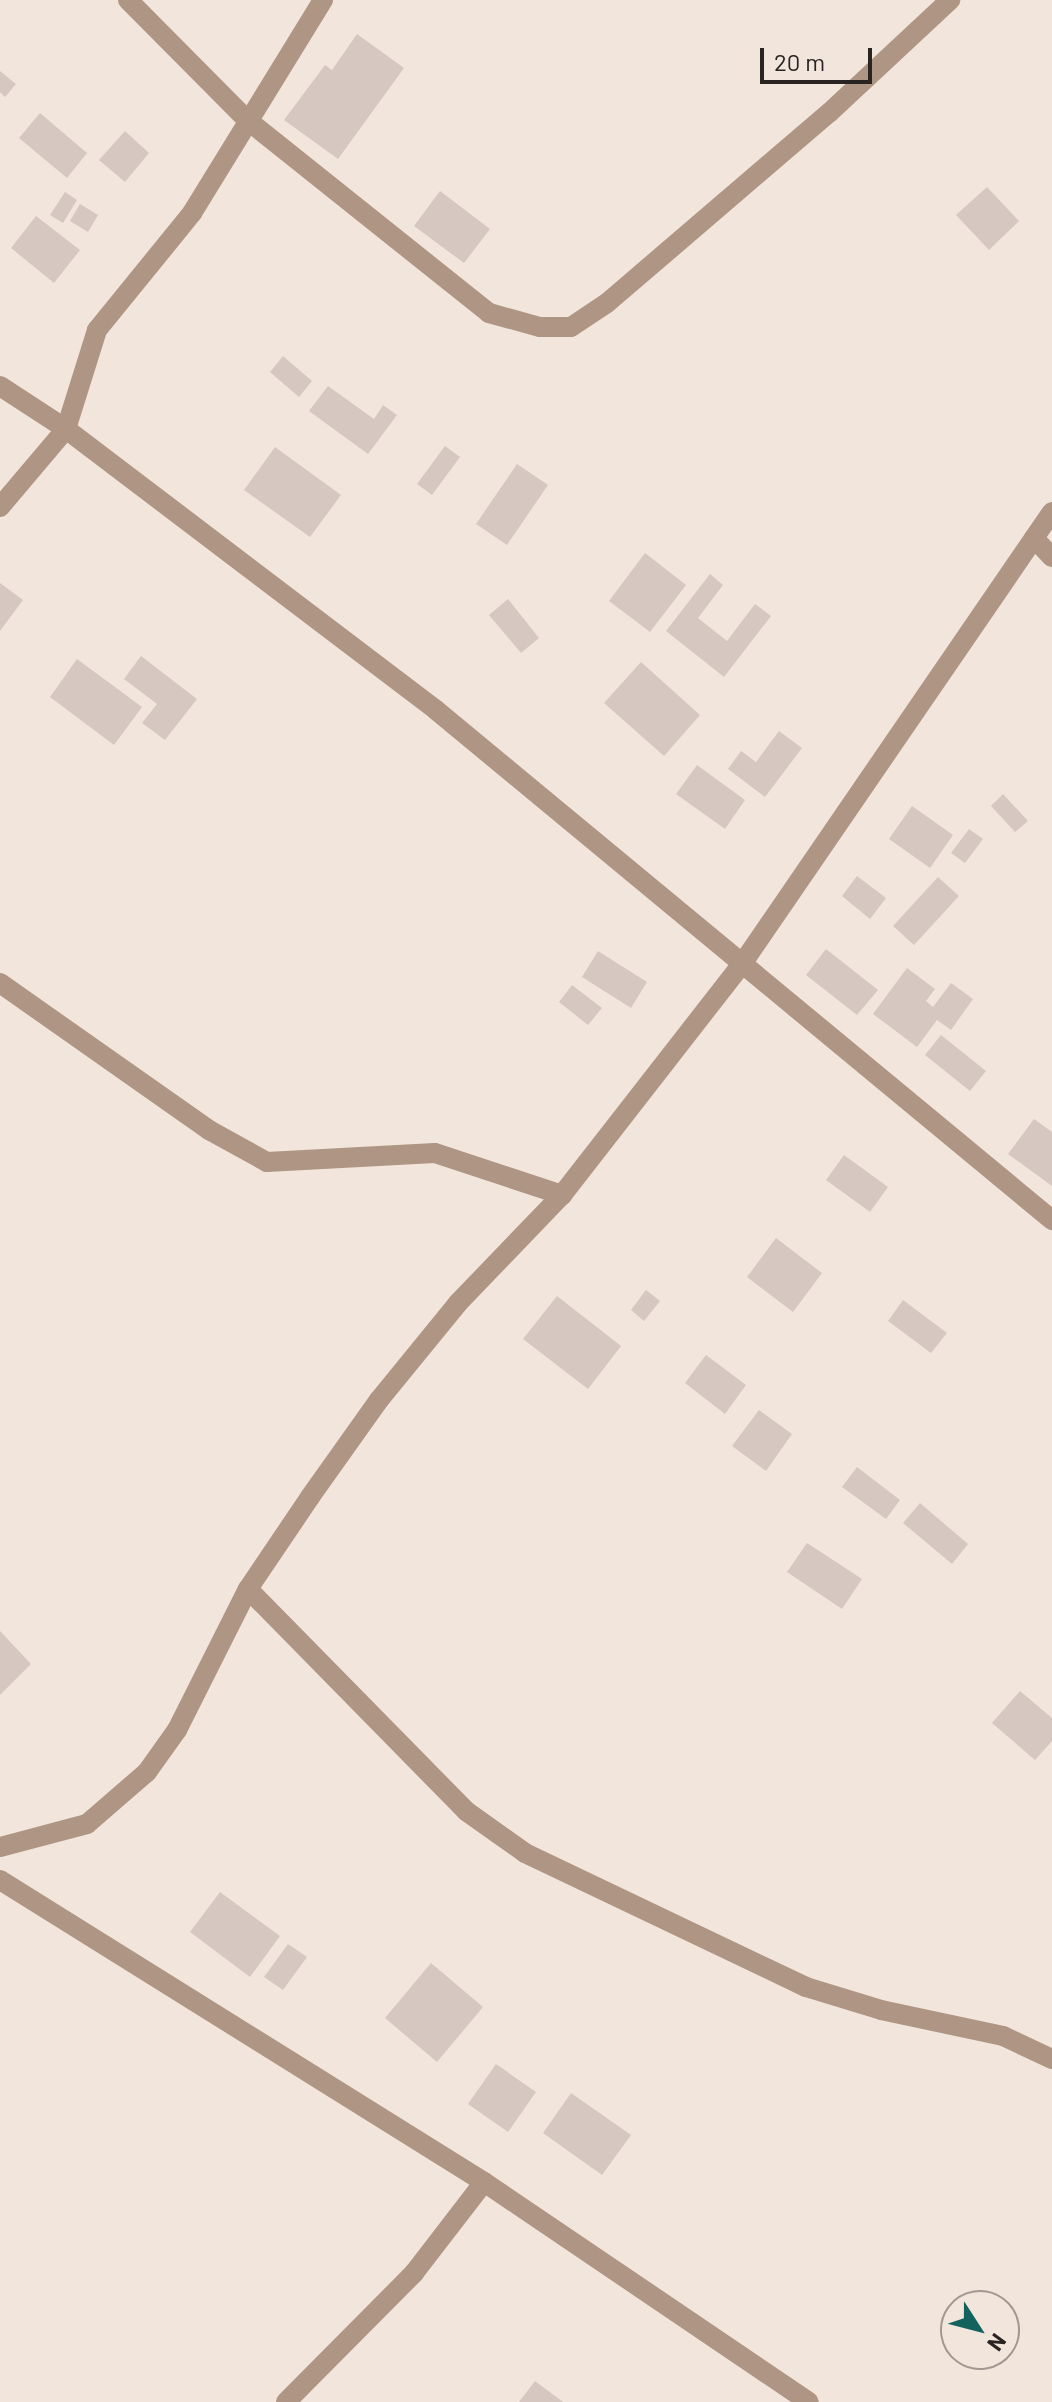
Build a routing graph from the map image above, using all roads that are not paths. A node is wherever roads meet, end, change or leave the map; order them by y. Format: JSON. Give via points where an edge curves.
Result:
{"nodes":[{"id":1,"x":128,"y":0,"type":"edge"},
{"id":2,"x":323,"y":0,"type":"edge"},
{"id":3,"x":950,"y":0,"type":"edge"},
{"id":4,"x":246,"y":119,"type":"junction"},
{"id":5,"x":0,"y":386,"type":"edge"},
{"id":6,"x":66,"y":429,"type":"junction"},
{"id":7,"x":0,"y":507,"type":"edge"},
{"id":8,"x":1052,"y":512,"type":"edge"},
{"id":9,"x":1034,"y":538,"type":"junction"},
{"id":10,"x":1052,"y":557,"type":"edge"},
{"id":11,"x":742,"y":964,"type":"junction"},
{"id":12,"x":0,"y":983,"type":"edge"},
{"id":13,"x":562,"y":1195,"type":"junction"},
{"id":14,"x":1052,"y":1220,"type":"edge"},
{"id":15,"x":248,"y":1589,"type":"junction"},
{"id":16,"x":0,"y":1847,"type":"edge"},
{"id":17,"x":0,"y":1880,"type":"edge"},
{"id":18,"x":1052,"y":2059,"type":"edge"},
{"id":19,"x":484,"y":2182,"type":"junction"},
{"id":20,"x":286,"y":2402,"type":"edge"},
{"id":21,"x":809,"y":2402,"type":"edge"}],
"edges":[{"from":1,"to":4,"type":"street"},
{"from":2,"to":4,"type":"street"},
{"from":3,"to":4,"type":"street","via":[[818,122],[607,303],[571,327],[540,327],[489,313]]},
{"from":4,"to":6,"type":"street","via":[[192,213],[97,330]]},
{"from":5,"to":6,"type":"street"},
{"from":6,"to":7,"type":"street"},
{"from":6,"to":11,"type":"street","via":[[436,710]]},
{"from":8,"to":9,"type":"street"},
{"from":9,"to":10,"type":"street"},
{"from":9,"to":11,"type":"street"},
{"from":11,"to":13,"type":"street"},
{"from":11,"to":14,"type":"street"},
{"from":12,"to":13,"type":"street","via":[[209,1130],[267,1162],[435,1153]]},
{"from":13,"to":15,"type":"street","via":[[458,1303],[379,1400]]},
{"from":15,"to":16,"type":"street","via":[[177,1730],[147,1772],[87,1824]]},
{"from":15,"to":18,"type":"street","via":[[466,1811],[525,1853],[806,1987],[881,2010],[1003,2036]]},
{"from":17,"to":19,"type":"street"},
{"from":19,"to":20,"type":"street","via":[[414,2273]]},
{"from":19,"to":21,"type":"street"}]}
